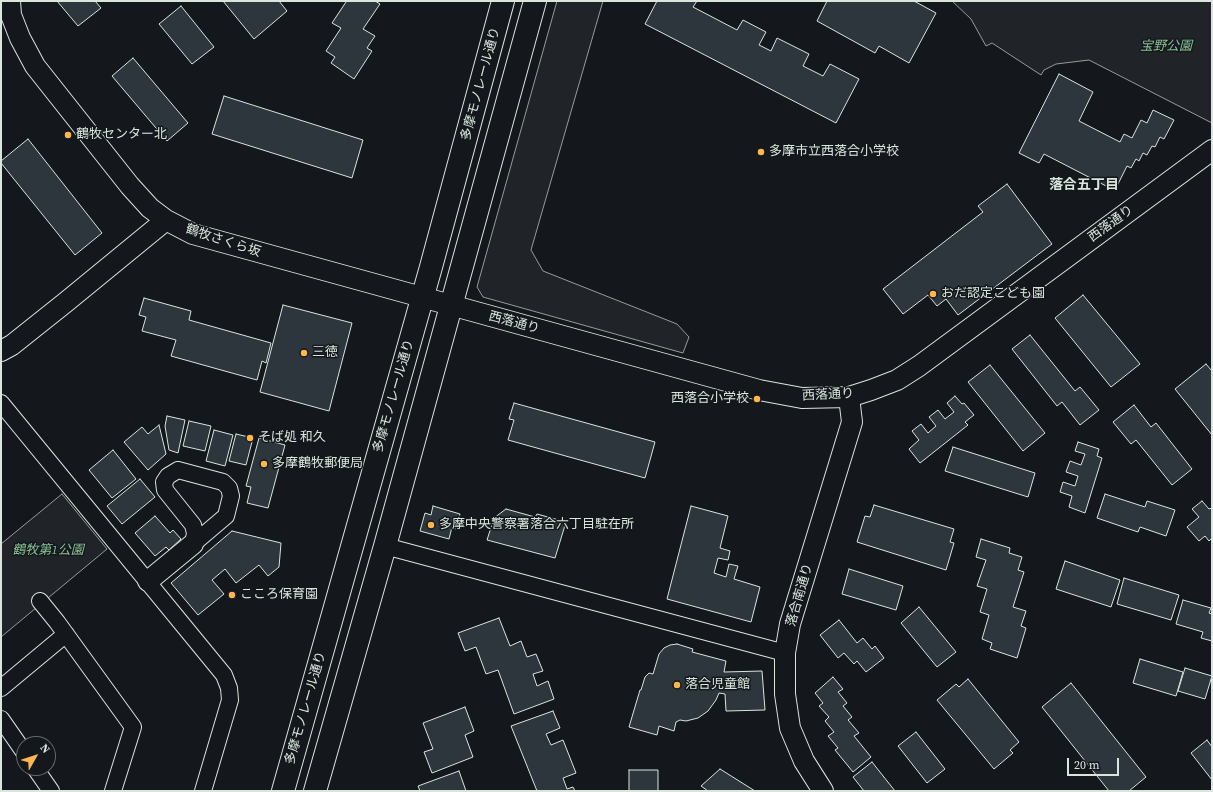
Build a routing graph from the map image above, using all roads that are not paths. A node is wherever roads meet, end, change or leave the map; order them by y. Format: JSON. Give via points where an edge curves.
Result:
{"nodes":[{"id":1,"x":10,"y":1,"type":"edge"},
{"id":2,"x":503,"y":1,"type":"edge"},
{"id":3,"x":535,"y":1,"type":"edge"},
{"id":4,"x":1212,"y":150,"type":"edge"},
{"id":5,"x":166,"y":220,"type":"junction"},
{"id":6,"x":422,"y":297,"type":"junction"},
{"id":7,"x":452,"y":305,"type":"junction"},
{"id":8,"x":1,"y":351,"type":"edge"},
{"id":9,"x":849,"y":396,"type":"junction"},
{"id":10,"x":1,"y":403,"type":"edge"},
{"id":11,"x":192,"y":523,"type":"junction"},
{"id":12,"x":212,"y":528,"type":"junction"},
{"id":13,"x":193,"y":544,"type":"junction"},
{"id":14,"x":385,"y":546,"type":"junction"},
{"id":15,"x":148,"y":581,"type":"junction"},
{"id":16,"x":40,"y":602,"type":"dead end"},
{"id":17,"x":66,"y":634,"type":"junction"},
{"id":18,"x":785,"y":653,"type":"junction"},
{"id":19,"x":1,"y":688,"type":"edge"},
{"id":20,"x":1,"y":719,"type":"edge"},
{"id":21,"x":16,"y":741,"type":"edge"},
{"id":22,"x":41,"y":776,"type":"edge"},
{"id":23,"x":51,"y":791,"type":"edge"},
{"id":24,"x":113,"y":791,"type":"edge"},
{"id":25,"x":203,"y":791,"type":"edge"},
{"id":26,"x":283,"y":791,"type":"edge"},
{"id":27,"x":315,"y":791,"type":"edge"},
{"id":28,"x":823,"y":791,"type":"edge"}],
"edges":[{"from":1,"to":5,"type":"street","name":"鶴牧さくら坂","via":[[11,14],[20,38],[36,66],[130,186],[150,208]]},
{"from":2,"to":6,"type":"main road","name":"多摩モノレール通り"},
{"from":3,"to":7,"type":"main road"},
{"from":4,"to":9,"type":"street","name":"西落通り","via":[[919,366],[897,380]]},
{"from":5,"to":6,"type":"street","name":"鶴牧さくら坂","via":[[193,234]]},
{"from":5,"to":8,"type":"street","via":[[60,307]]},
{"from":6,"to":7,"type":"street","name":"鶴牧さくら坂"},
{"from":6,"to":26,"type":"main road","name":"多摩モノレール通り"},
{"from":7,"to":9,"type":"street","name":"西落通り","via":[[778,395],[802,398]]},
{"from":7,"to":14,"type":"main road"},
{"from":9,"to":18,"type":"street","name":"落合南通り","via":[[852,422],[790,624]]},
{"from":10,"to":15,"type":"street"},
{"from":11,"to":12,"type":"street","via":[[198,527]]},
{"from":11,"to":12,"type":"street","via":[[165,490],[164,482],[178,470],[223,482],[229,488],[231,496],[226,516]]},
{"from":11,"to":13,"type":"street","via":[[195,533]]},
{"from":12,"to":13,"type":"street"},
{"from":13,"to":15,"type":"street"},
{"from":14,"to":18,"type":"street"},
{"from":14,"to":27,"type":"main road"},
{"from":15,"to":25,"type":"street","via":[[224,675],[229,688],[230,700]]},
{"from":16,"to":17,"type":"street"},
{"from":17,"to":19,"type":"street"},
{"from":17,"to":24,"type":"street","via":[[133,727]]},
{"from":18,"to":28,"type":"street","name":"落合南通り","via":[[785,694],[790,728],[804,761]]},
{"from":20,"to":21,"type":"street"},
{"from":22,"to":23,"type":"street"}]}
